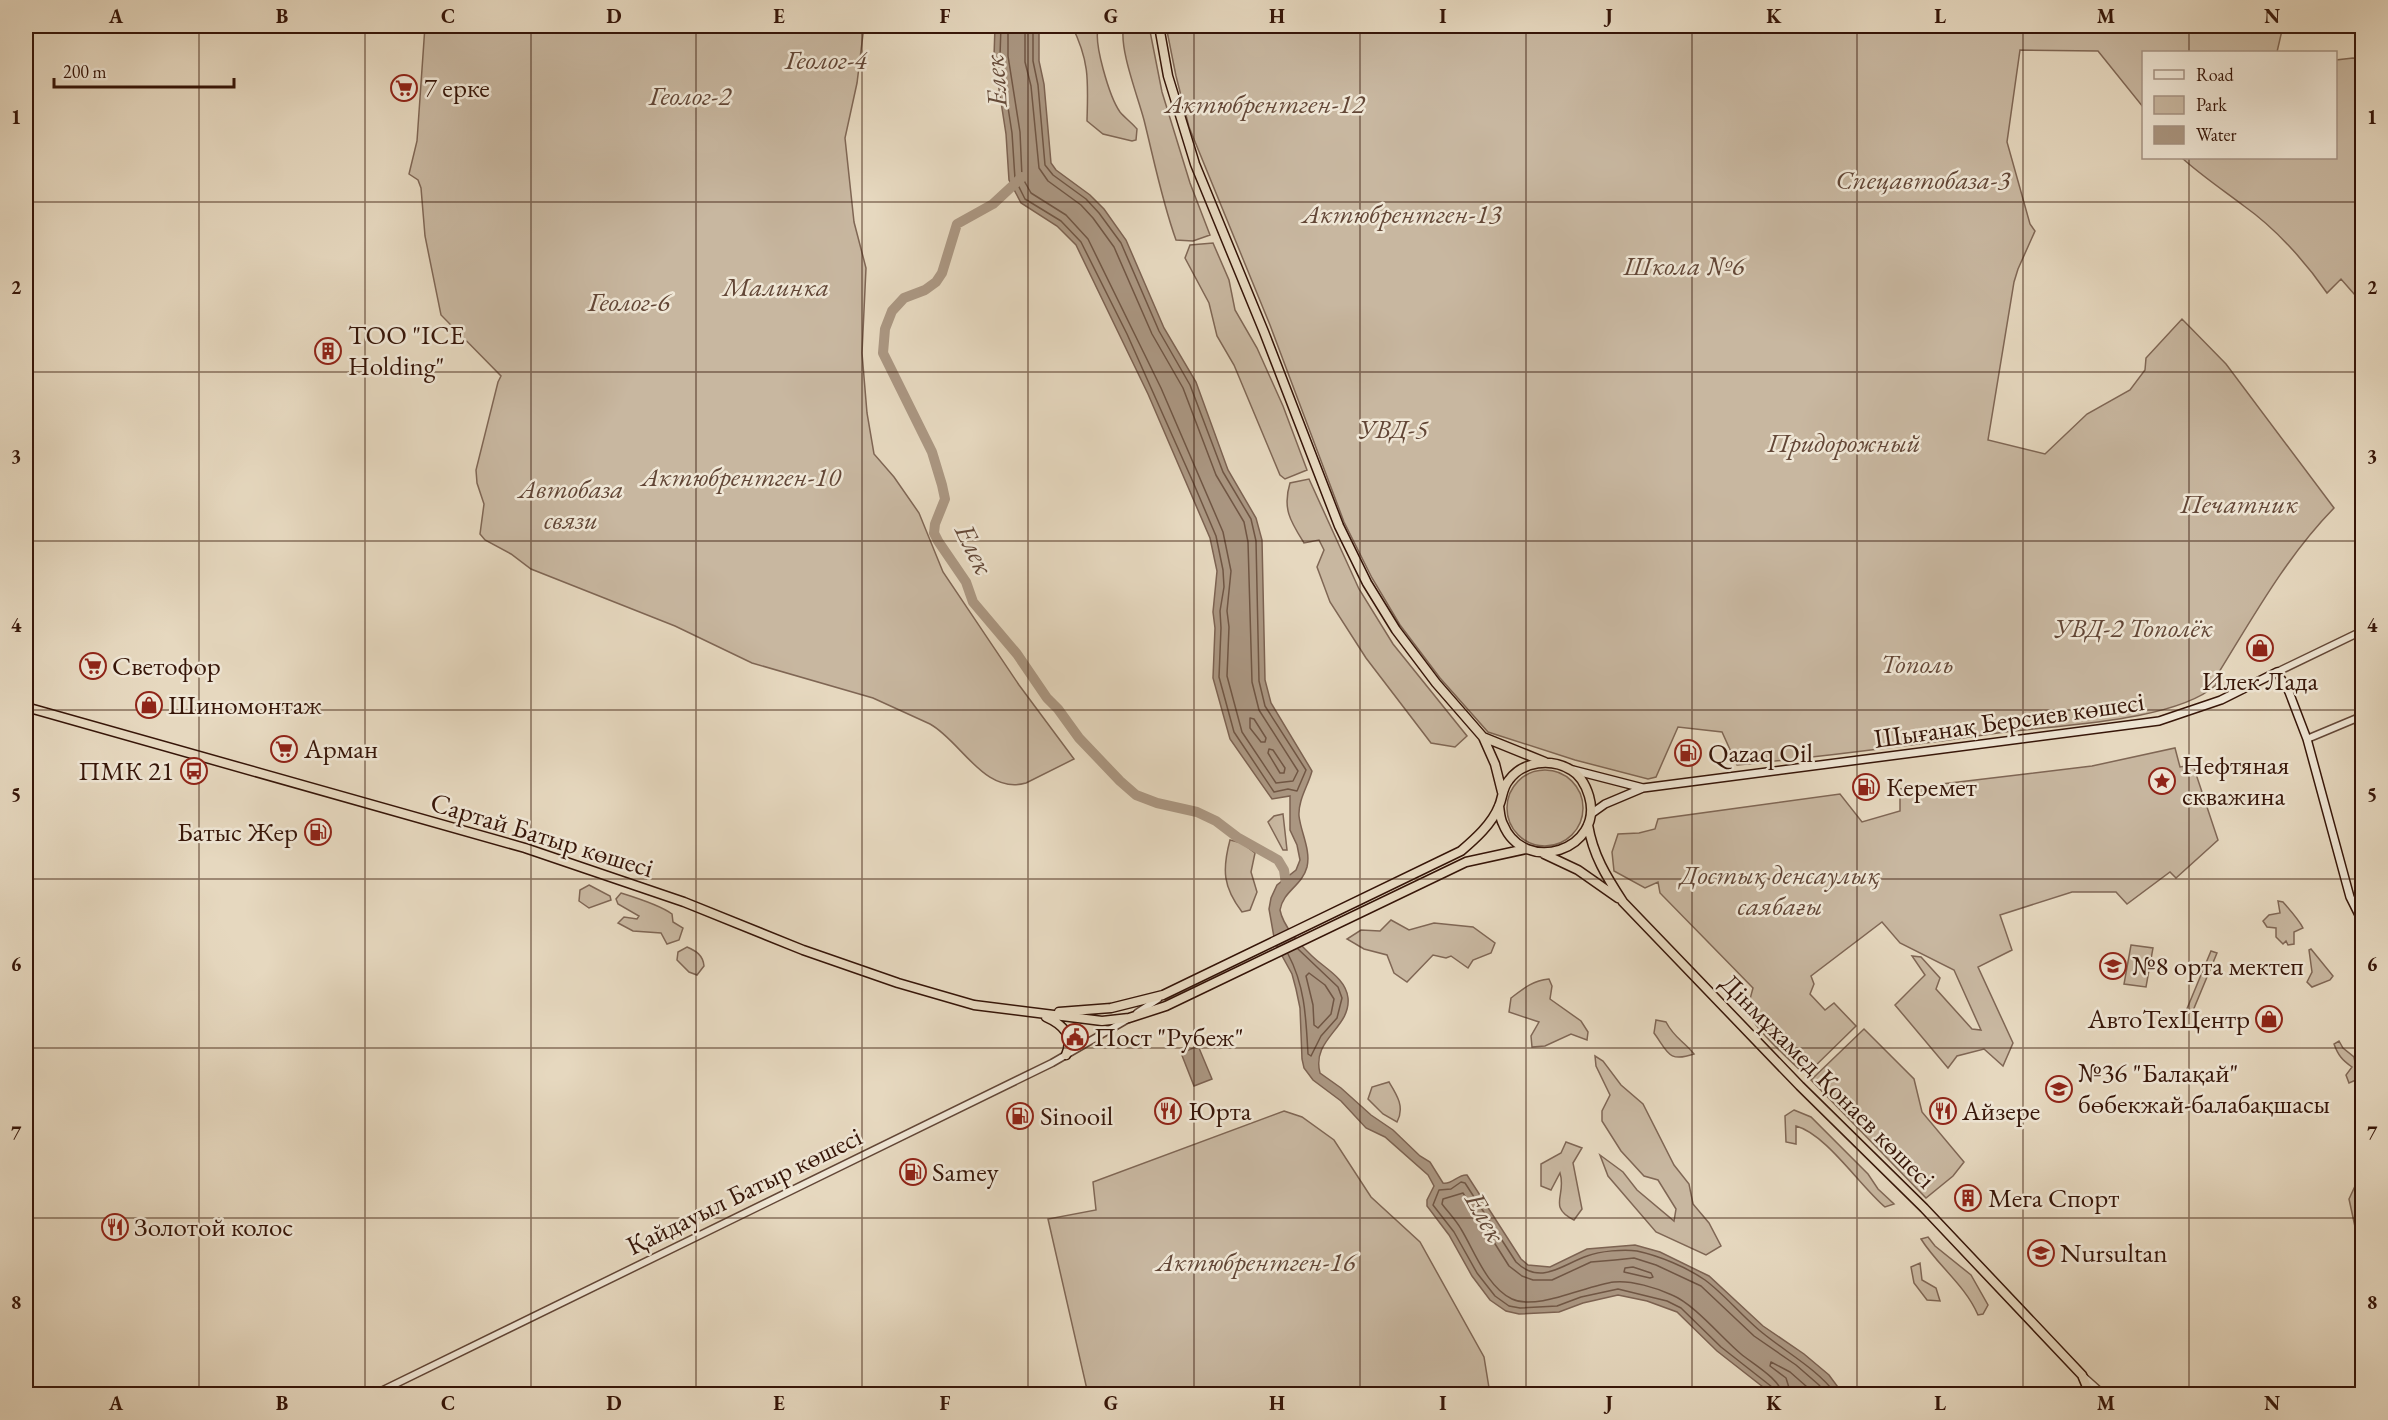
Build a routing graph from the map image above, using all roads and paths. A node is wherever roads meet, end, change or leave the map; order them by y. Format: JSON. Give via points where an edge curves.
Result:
{"nodes":[{"id":1,"x":1159,"y":26,"type":"edge"},
{"id":2,"x":2362,"y":632,"type":"edge"},
{"id":3,"x":2277,"y":672,"type":"junction"},
{"id":4,"x":26,"y":707,"type":"edge"},
{"id":5,"x":2362,"y":717,"type":"edge"},
{"id":6,"x":1483,"y":737,"type":"junction"},
{"id":7,"x":2307,"y":739,"type":"junction"},
{"id":8,"x":1545,"y":762,"type":"junction"},
{"id":9,"x":1570,"y":769,"type":"junction"},
{"id":10,"x":1643,"y":788,"type":"junction"},
{"id":11,"x":1502,"y":792,"type":"junction"},
{"id":12,"x":1499,"y":806,"type":"junction"},
{"id":13,"x":1590,"y":814,"type":"junction"},
{"id":14,"x":1588,"y":825,"type":"junction"},
{"id":15,"x":1526,"y":849,"type":"junction"},
{"id":16,"x":1543,"y":853,"type":"junction"},
{"id":17,"x":1623,"y":902,"type":"junction"},
{"id":18,"x":2362,"y":921,"type":"edge"},
{"id":19,"x":1163,"y":995,"type":"junction"},
{"id":20,"x":1040,"y":1014,"type":"junction"},
{"id":21,"x":1129,"y":1018,"type":"junction"},
{"id":22,"x":1066,"y":1055,"type":"junction"},
{"id":23,"x":2082,"y":1375,"type":"junction"},
{"id":24,"x":375,"y":1395,"type":"edge"},
{"id":25,"x":2090,"y":1395,"type":"edge"},
{"id":26,"x":2103,"y":1395,"type":"edge"}],
"edges":[{"from":1,"to":6,"type":"highway","via":[[1168,76],[1195,164],[1339,526],[1367,584],[1396,630]]},
{"from":2,"to":3,"type":"street","name":"Шығанақ Берсиев көшесі"},
{"from":3,"to":7,"type":"main road"},
{"from":3,"to":10,"type":"main road","name":"Шығанақ Берсиев көшесі","via":[[2221,700],[2159,721]]},
{"from":4,"to":20,"type":"highway","name":"Сартай Батыр көшесі","via":[[580,866],[898,983],[974,1005]]},
{"from":5,"to":7,"type":"street"},
{"from":6,"to":8,"type":"highway"},
{"from":6,"to":11,"type":"highway"},
{"from":7,"to":18,"type":"main road","via":[[2350,897]]},
{"from":8,"to":9,"type":"highway"},
{"from":8,"to":11,"type":"highway","via":[[1519,770]]},
{"from":9,"to":10,"type":"main road"},
{"from":9,"to":13,"type":"highway","via":[[1587,789]]},
{"from":10,"to":13,"type":"main road"},
{"from":11,"to":12,"type":"highway"},
{"from":12,"to":15,"type":"highway","via":[[1502,823],[1511,838]]},
{"from":12,"to":19,"type":"highway","via":[[1476,839],[1461,851]]},
{"from":13,"to":14,"type":"highway"},
{"from":14,"to":16,"type":"highway","via":[[1570,846]]},
{"from":14,"to":17,"type":"highway","via":[[1594,855]]},
{"from":15,"to":16,"type":"highway"},
{"from":15,"to":21,"type":"highway","via":[[1466,862],[1166,1006]]},
{"from":16,"to":17,"type":"highway","via":[[1578,870]]},
{"from":17,"to":23,"type":"highway","name":"Дінмұхамед Қонаев көшесі"},
{"from":19,"to":20,"type":"highway","via":[[1111,1008]]},
{"from":19,"to":21,"type":"street","name":"Қайдауыл Батыр көшесі"},
{"from":20,"to":21,"type":"highway","via":[[1102,1021]]},
{"from":20,"to":22,"type":"highway","via":[[1066,1031],[1070,1042]]},
{"from":21,"to":22,"type":"street","name":"Қайдауыл Батыр көшесі"},
{"from":22,"to":24,"type":"street","name":"Қайдауыл Батыр көшесі"},
{"from":23,"to":25,"type":"highway"},
{"from":23,"to":26,"type":"street","name":"Дінмұхамед Қонаев көшесі"}]}
